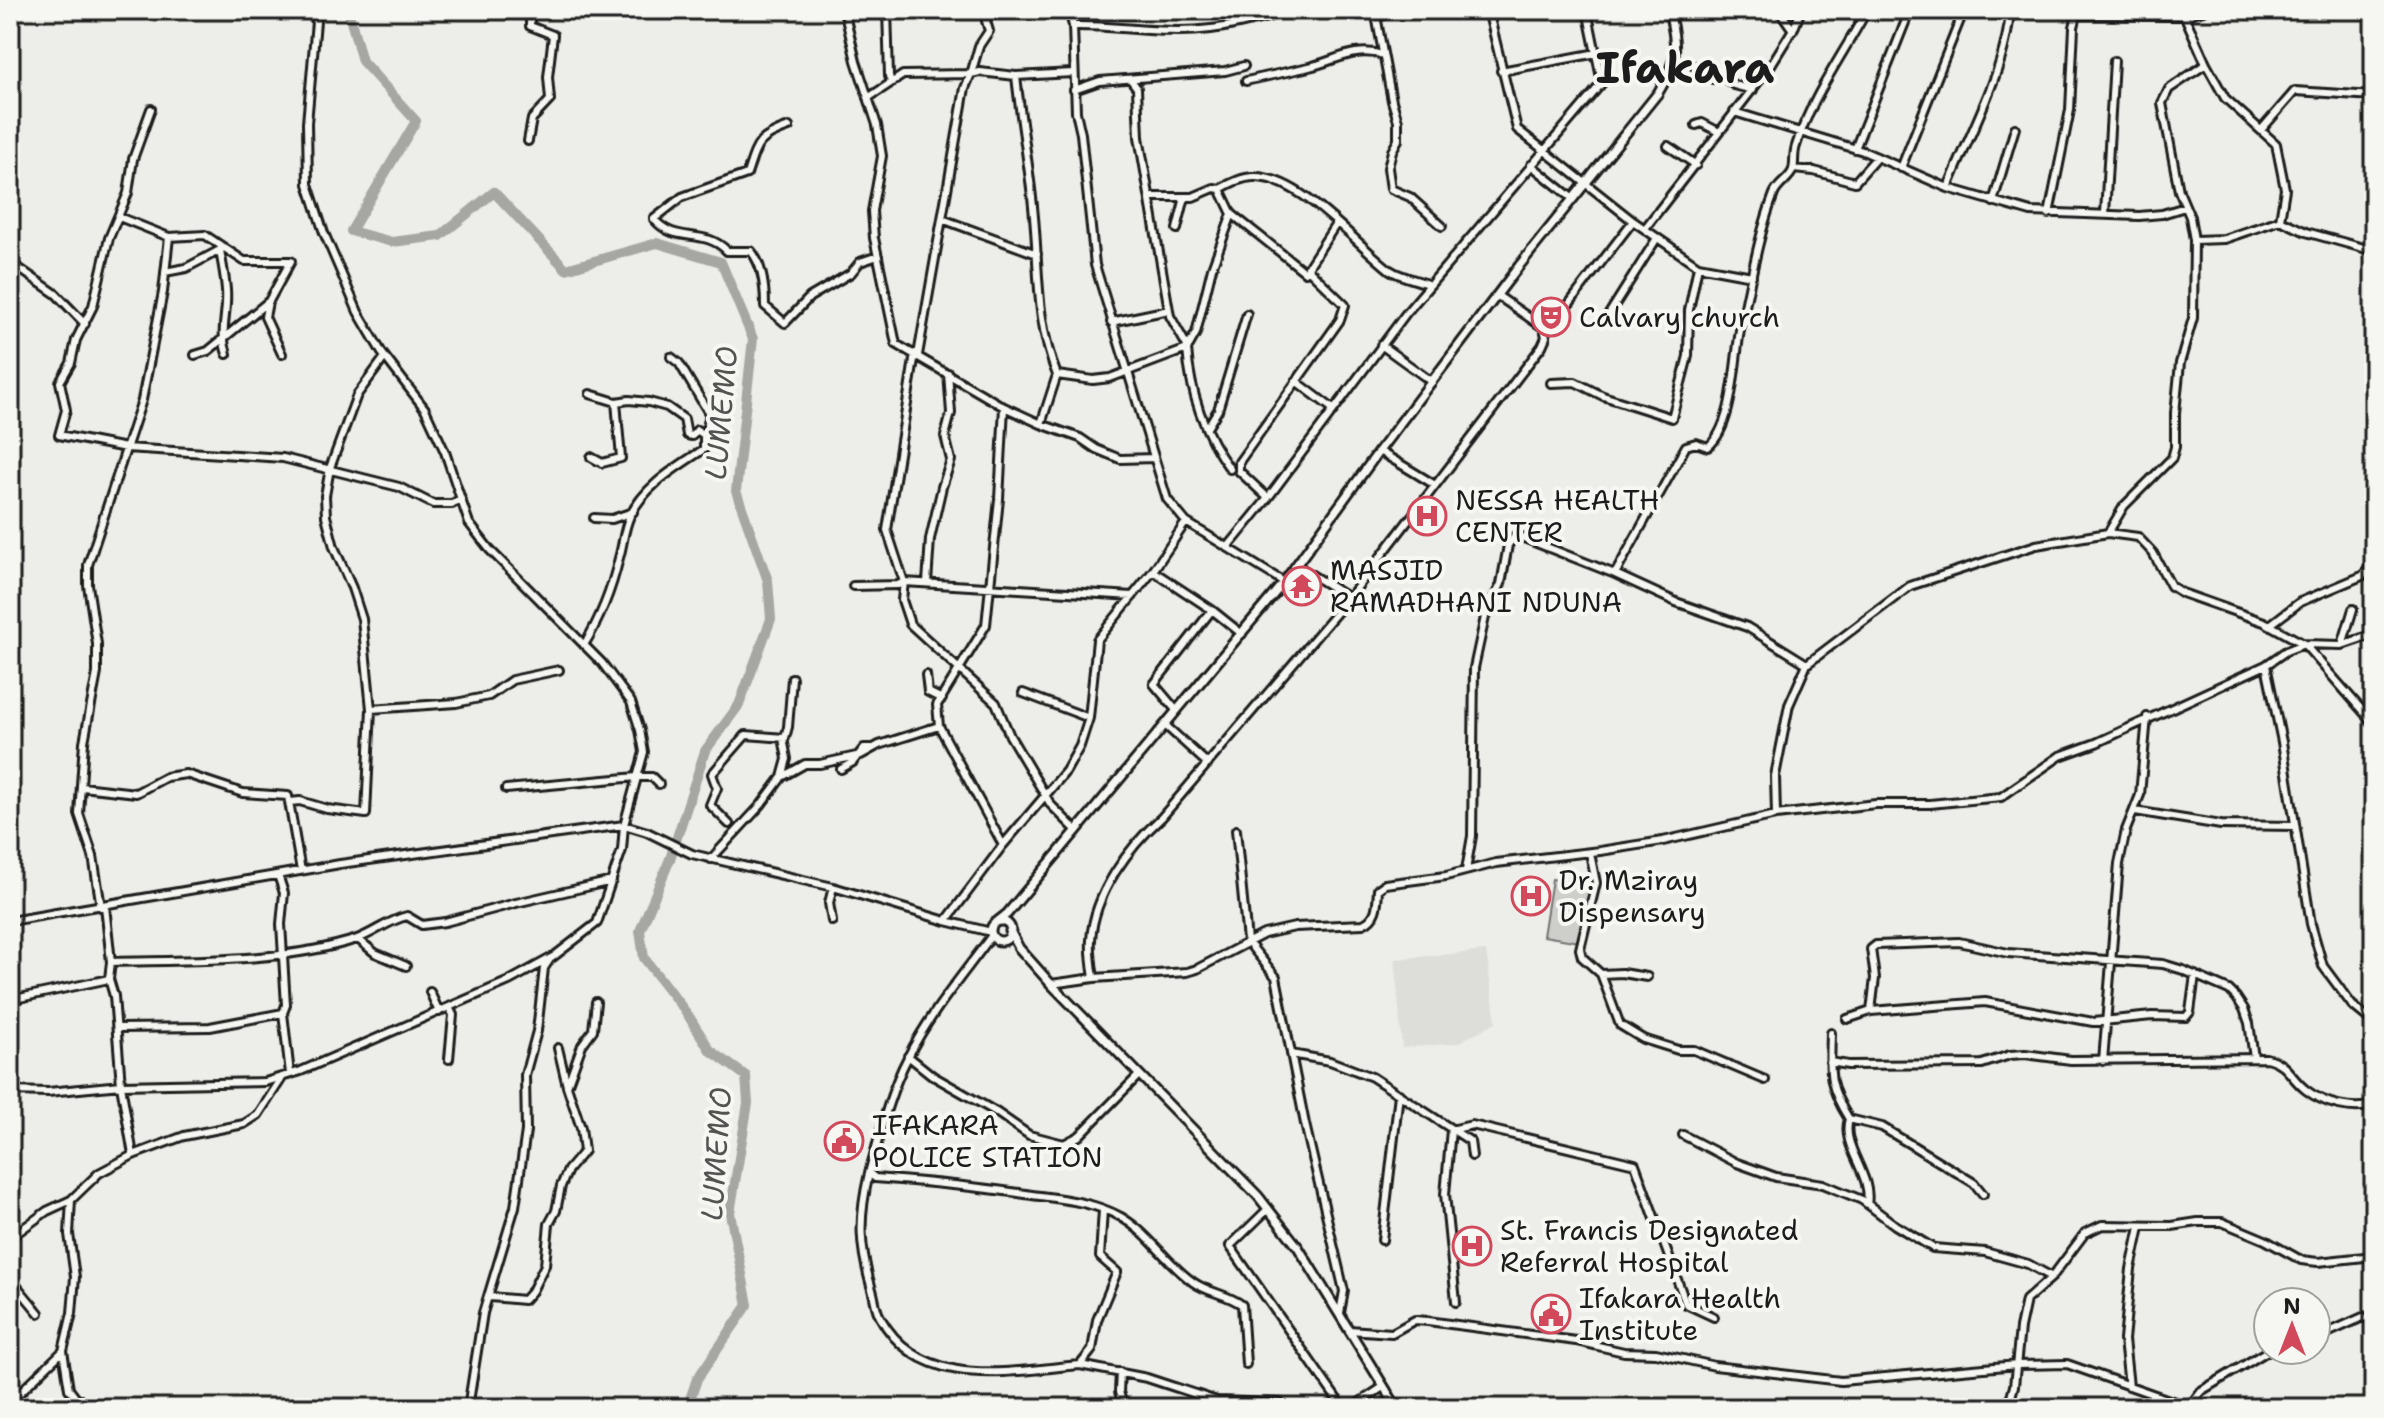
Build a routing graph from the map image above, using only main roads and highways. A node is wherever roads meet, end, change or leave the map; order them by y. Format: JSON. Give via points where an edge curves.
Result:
{"nodes":[{"id":1,"x":1669,"y":10,"type":"edge"},
{"id":2,"x":1011,"y":909,"type":"junction"},
{"id":3,"x":998,"y":921,"type":"junction"},
{"id":4,"x":1010,"y":929,"type":"junction"},
{"id":5,"x":1000,"y":940,"type":"junction"},
{"id":6,"x":1019,"y":948,"type":"junction"},
{"id":7,"x":1397,"y":1408,"type":"edge"}],
"edges":[{"from":1,"to":2,"type":"main road","via":[[1676,43],[1672,69],[1658,93],[1572,198],[1284,582]]},
{"from":2,"to":3,"type":"main road"},
{"from":2,"to":4,"type":"main road"},
{"from":3,"to":4,"type":"main road"},
{"from":3,"to":5,"type":"main road","via":[[991,934]]},
{"from":4,"to":5,"type":"main road"},
{"from":4,"to":6,"type":"main road"},
{"from":5,"to":6,"type":"main road"},
{"from":6,"to":7,"type":"main road","via":[[1268,1209],[1298,1247]]}]}
